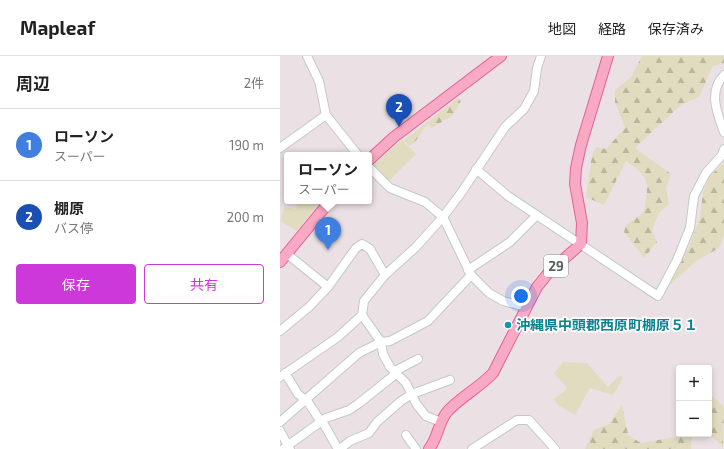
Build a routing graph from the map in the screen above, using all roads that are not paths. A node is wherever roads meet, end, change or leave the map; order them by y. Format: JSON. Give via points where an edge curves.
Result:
{"nodes":[{"id":1,"x":307,"y":56,"type":"edge"},
{"id":2,"x":501,"y":56,"type":"edge"},
{"id":3,"x":542,"y":56,"type":"edge"},
{"id":4,"x":608,"y":56,"type":"edge"},
{"id":5,"x":724,"y":75,"type":"edge"},
{"id":6,"x":326,"y":115,"type":"junction"},
{"id":7,"x":724,"y":132,"type":"edge"},
{"id":8,"x":280,"y":148,"type":"edge"},
{"id":9,"x":724,"y":149,"type":"edge"},
{"id":10,"x":356,"y":152,"type":"edge"},
{"id":11,"x":372,"y":157,"type":"edge"},
{"id":12,"x":476,"y":169,"type":"junction"},
{"id":13,"x":372,"y":170,"type":"edge"},
{"id":14,"x":328,"y":204,"type":"edge"},
{"id":15,"x":537,"y":215,"type":"junction"},
{"id":16,"x":443,"y":217,"type":"junction"},
{"id":17,"x":581,"y":244,"type":"junction"},
{"id":18,"x":287,"y":254,"type":"junction"},
{"id":19,"x":280,"y":262,"type":"edge"},
{"id":20,"x":470,"y":272,"type":"junction"},
{"id":21,"x":385,"y":275,"type":"junction"},
{"id":22,"x":328,"y":287,"type":"junction"},
{"id":23,"x":526,"y":307,"type":"junction"},
{"id":24,"x":362,"y":315,"type":"junction"},
{"id":25,"x":280,"y":331,"type":"edge"},
{"id":26,"x":381,"y":342,"type":"junction"},
{"id":27,"x":418,"y":358,"type":"dead end"},
{"id":28,"x":396,"y":372,"type":"junction"},
{"id":29,"x":282,"y":375,"type":"edge"},
{"id":30,"x":450,"y":380,"type":"dead end"},
{"id":31,"x":412,"y":394,"type":"junction"},
{"id":32,"x":305,"y":400,"type":"junction"},
{"id":33,"x":322,"y":421,"type":"junction"},
{"id":34,"x":280,"y":422,"type":"edge"},
{"id":35,"x":441,"y":422,"type":"junction"},
{"id":36,"x":280,"y":432,"type":"edge"},
{"id":37,"x":406,"y":434,"type":"dead end"},
{"id":38,"x":287,"y":448,"type":"edge"},
{"id":39,"x":339,"y":449,"type":"edge"},
{"id":40,"x":416,"y":449,"type":"edge"},
{"id":41,"x":429,"y":449,"type":"edge"},
{"id":42,"x":472,"y":449,"type":"edge"},
{"id":43,"x":555,"y":449,"type":"edge"}],
"edges":[{"from":1,"to":6,"type":"street","via":[[319,82]]},
{"from":2,"to":11,"type":"main road","via":[[394,137]]},
{"from":3,"to":12,"type":"street","via":[[537,68],[534,91],[524,108],[504,127]]},
{"from":4,"to":17,"type":"main road","number":"29","via":[[576,168],[575,184],[582,223]]},
{"from":5,"to":7,"type":"street","via":[[717,83],[714,98]]},
{"from":6,"to":8,"type":"street"},
{"from":6,"to":10,"type":"street"},
{"from":9,"to":17,"type":"street","via":[[706,173],[694,196],[690,228],[658,296]]},
{"from":12,"to":15,"type":"street","via":[[508,196]]},
{"from":12,"to":16,"type":"street"},
{"from":13,"to":16,"type":"street","via":[[390,188],[425,202]]},
{"from":14,"to":18,"type":"main road"},
{"from":15,"to":17,"type":"street"},
{"from":15,"to":20,"type":"street","via":[[510,242]]},
{"from":16,"to":20,"type":"street"},
{"from":16,"to":21,"type":"street","via":[[415,248]]},
{"from":17,"to":23,"type":"main road","number":"29","via":[[542,280]]},
{"from":18,"to":19,"type":"main road"},
{"from":18,"to":22,"type":"street"},
{"from":20,"to":23,"type":"street","via":[[489,293],[503,301]]},
{"from":20,"to":26,"type":"street","via":[[428,321],[390,341]]},
{"from":21,"to":22,"type":"street","via":[[370,249],[362,244],[356,248]]},
{"from":21,"to":24,"type":"street","via":[[364,301]]},
{"from":22,"to":25,"type":"street"},
{"from":23,"to":35,"type":"main road","number":"29","via":[[493,373],[448,411]]},
{"from":24,"to":26,"type":"street"},
{"from":24,"to":29,"type":"street","via":[[338,337]]},
{"from":26,"to":28,"type":"street","via":[[384,354]]},
{"from":26,"to":32,"type":"street","via":[[359,353]]},
{"from":27,"to":28,"type":"street"},
{"from":28,"to":31,"type":"street"},
{"from":28,"to":33,"type":"street","via":[[349,410]]},
{"from":29,"to":32,"type":"street"},
{"from":30,"to":31,"type":"street"},
{"from":31,"to":35,"type":"street","via":[[426,416]]},
{"from":31,"to":39,"type":"street","via":[[377,422],[369,433]]},
{"from":32,"to":33,"type":"street"},
{"from":32,"to":34,"type":"street"},
{"from":33,"to":38,"type":"street"},
{"from":33,"to":39,"type":"street"},
{"from":35,"to":41,"type":"main road","number":"29","via":[[435,441]]},
{"from":36,"to":38,"type":"street"},
{"from":37,"to":40,"type":"street"},
{"from":42,"to":43,"type":"street","via":[[517,420],[529,420]]}]}
